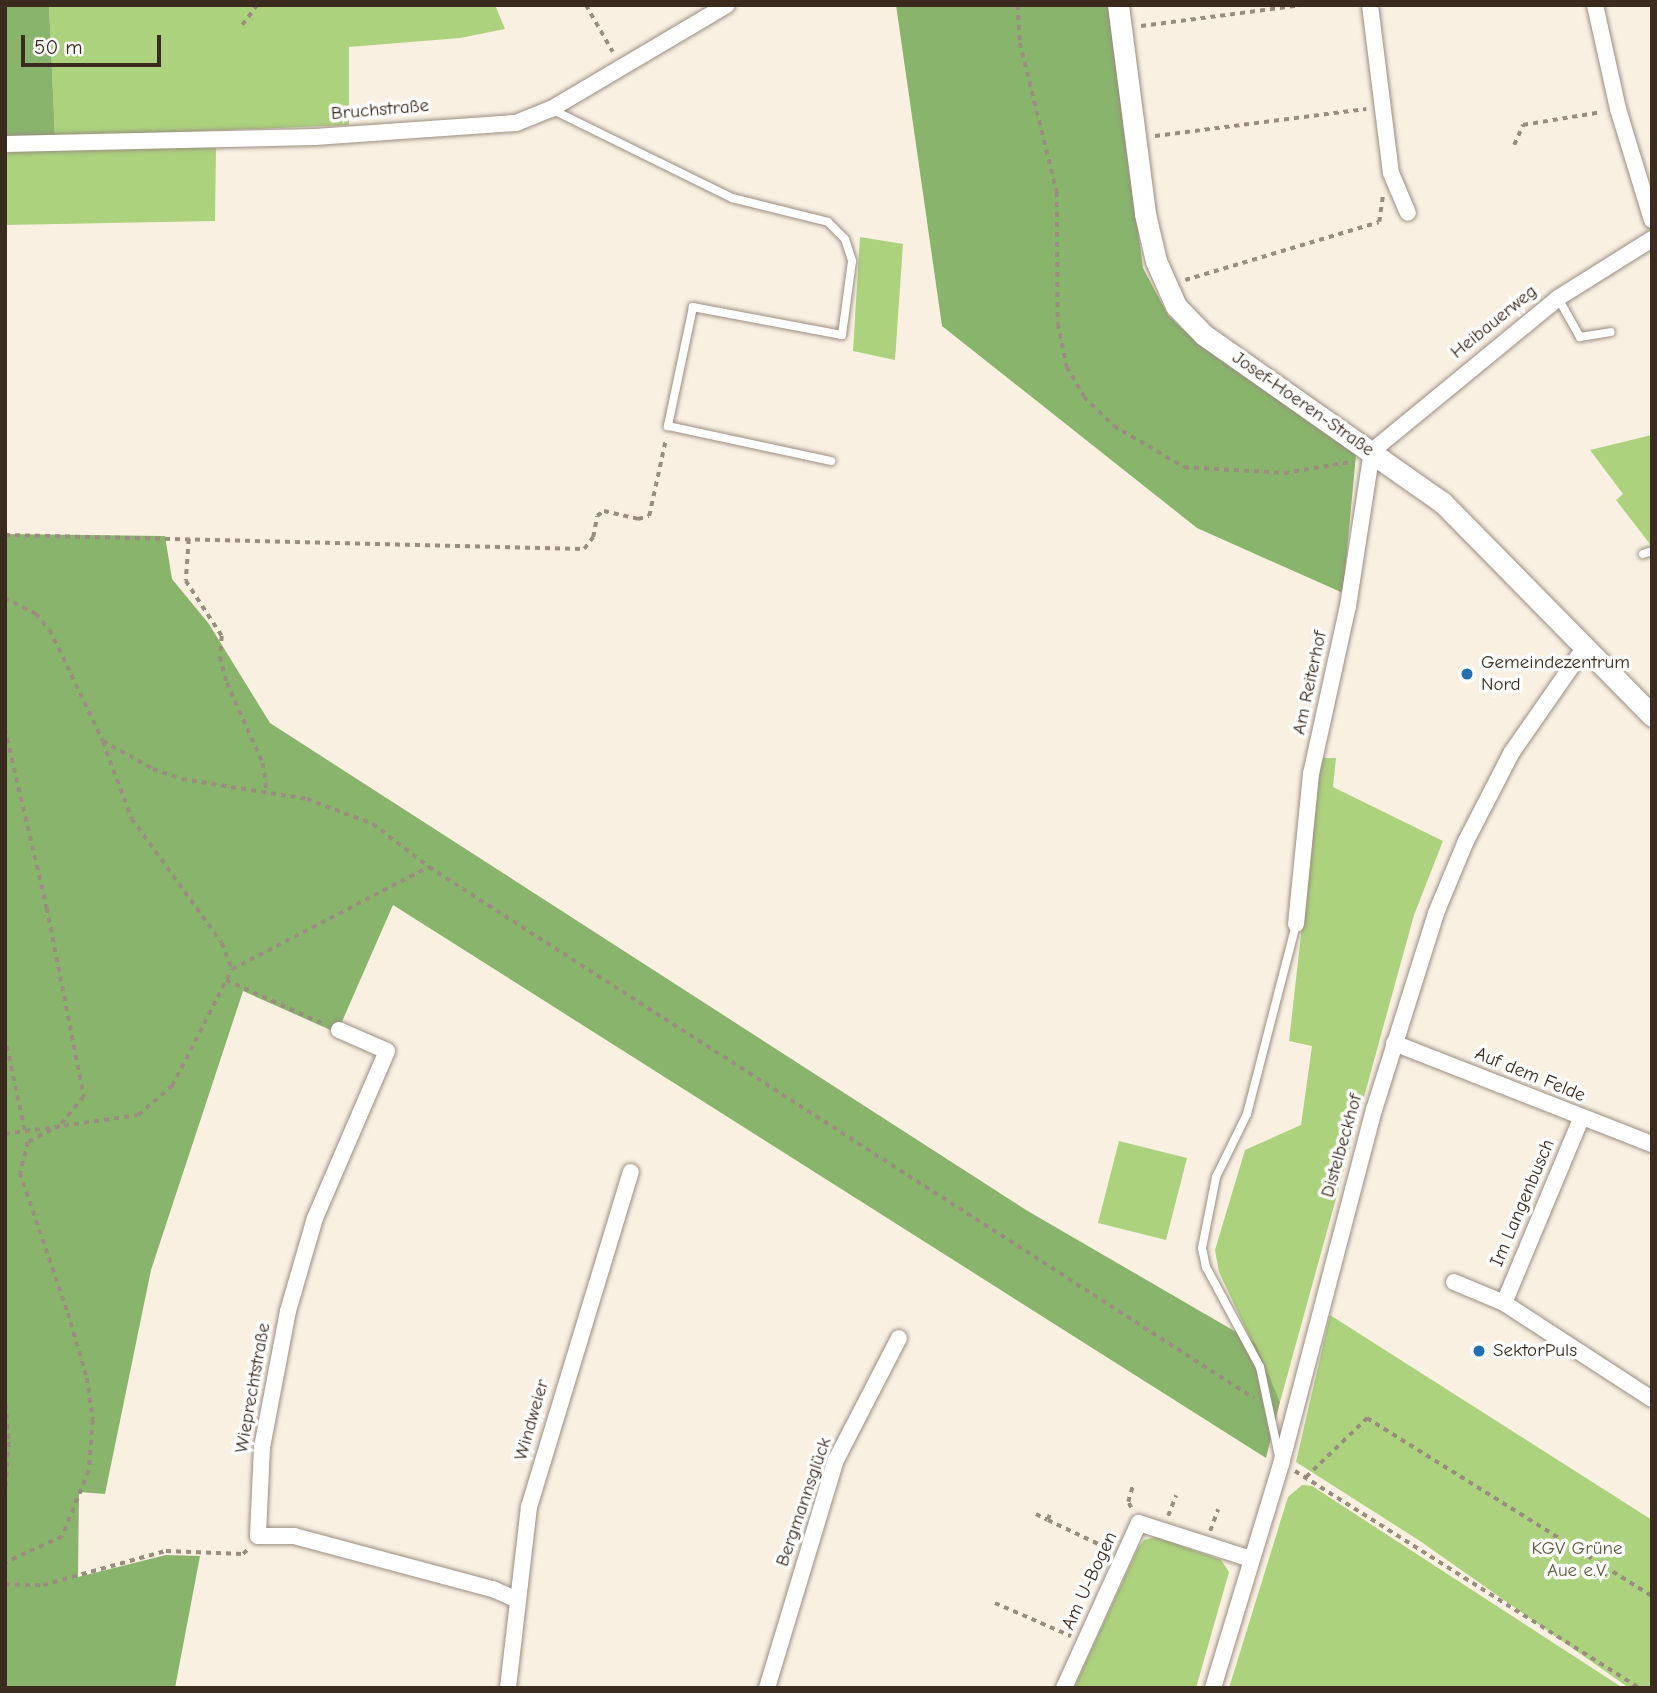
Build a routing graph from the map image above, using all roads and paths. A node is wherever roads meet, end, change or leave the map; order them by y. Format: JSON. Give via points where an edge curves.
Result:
{"nodes":[{"id":1,"x":257,"y":5,"type":"edge"},
{"id":2,"x":586,"y":5,"type":"edge"},
{"id":3,"x":727,"y":5,"type":"edge"},
{"id":4,"x":1018,"y":5,"type":"edge"},
{"id":5,"x":1118,"y":5,"type":"edge"},
{"id":6,"x":1302,"y":5,"type":"edge"},
{"id":7,"x":1370,"y":5,"type":"edge"},
{"id":8,"x":1595,"y":5,"type":"edge"},
{"id":9,"x":242,"y":25,"type":"dead end"},
{"id":10,"x":1121,"y":29,"type":"junction"},
{"id":11,"x":621,"y":66,"type":"junction"},
{"id":12,"x":1382,"y":107,"type":"junction"},
{"id":13,"x":551,"y":109,"type":"junction"},
{"id":14,"x":1618,"y":109,"type":"junction"},
{"id":15,"x":1135,"y":138,"type":"junction"},
{"id":16,"x":5,"y":144,"type":"edge"},
{"id":17,"x":1514,"y":145,"type":"dead end"},
{"id":18,"x":1391,"y":173,"type":"junction"},
{"id":19,"x":1408,"y":213,"type":"dead end"},
{"id":20,"x":1652,"y":220,"type":"edge"},
{"id":21,"x":1652,"y":239,"type":"edge"},
{"id":22,"x":1167,"y":285,"type":"junction"},
{"id":23,"x":1558,"y":298,"type":"junction"},
{"id":24,"x":1611,"y":332,"type":"dead end"},
{"id":25,"x":668,"y":426,"type":"junction"},
{"id":26,"x":1372,"y":451,"type":"junction"},
{"id":27,"x":831,"y":461,"type":"dead end"},
{"id":28,"x":5,"y":536,"type":"edge"},
{"id":29,"x":189,"y":539,"type":"junction"},
{"id":30,"x":5,"y":598,"type":"edge"},
{"id":31,"x":1586,"y":647,"type":"junction"},
{"id":32,"x":1652,"y":716,"type":"edge"},
{"id":33,"x":5,"y":729,"type":"edge"},
{"id":34,"x":103,"y":741,"type":"junction"},
{"id":35,"x":267,"y":791,"type":"junction"},
{"id":36,"x":429,"y":867,"type":"junction"},
{"id":37,"x":1296,"y":924,"type":"joint"},
{"id":38,"x":232,"y":969,"type":"junction"},
{"id":39,"x":226,"y":980,"type":"junction"},
{"id":40,"x":339,"y":1030,"type":"joint"},
{"id":41,"x":5,"y":1037,"type":"edge"},
{"id":42,"x":1394,"y":1043,"type":"junction"},
{"id":43,"x":1581,"y":1119,"type":"junction"},
{"id":44,"x":60,"y":1126,"type":"junction"},
{"id":45,"x":25,"y":1130,"type":"junction"},
{"id":46,"x":5,"y":1134,"type":"edge"},
{"id":47,"x":1652,"y":1144,"type":"edge"},
{"id":48,"x":631,"y":1172,"type":"dead end"},
{"id":49,"x":1454,"y":1282,"type":"dead end"},
{"id":50,"x":1504,"y":1303,"type":"junction"},
{"id":51,"x":900,"y":1338,"type":"dead end"},
{"id":52,"x":5,"y":1394,"type":"edge"},
{"id":53,"x":1652,"y":1399,"type":"edge"},
{"id":54,"x":1268,"y":1405,"type":"junction"},
{"id":55,"x":1281,"y":1464,"type":"junction"},
{"id":56,"x":1306,"y":1477,"type":"junction"},
{"id":57,"x":1133,"y":1484,"type":"dead end"},
{"id":58,"x":1176,"y":1495,"type":"dead end"},
{"id":59,"x":5,"y":1501,"type":"edge"},
{"id":60,"x":1036,"y":1514,"type":"dead end"},
{"id":61,"x":1139,"y":1522,"type":"junction"},
{"id":62,"x":1163,"y":1530,"type":"junction"},
{"id":63,"x":258,"y":1536,"type":"junction"},
{"id":64,"x":1124,"y":1556,"type":"junction"},
{"id":65,"x":1251,"y":1559,"type":"junction"},
{"id":66,"x":5,"y":1563,"type":"edge"},
{"id":67,"x":5,"y":1584,"type":"edge"},
{"id":68,"x":1652,"y":1596,"type":"edge"},
{"id":69,"x":517,"y":1600,"type":"junction"},
{"id":70,"x":995,"y":1603,"type":"dead end"},
{"id":71,"x":1085,"y":1642,"type":"junction"},
{"id":72,"x":508,"y":1688,"type":"edge"},
{"id":73,"x":767,"y":1688,"type":"edge"},
{"id":74,"x":1064,"y":1688,"type":"edge"},
{"id":75,"x":1213,"y":1688,"type":"edge"},
{"id":76,"x":1639,"y":1688,"type":"edge"}],
"edges":[{"from":1,"to":9,"type":"path"},
{"from":2,"to":11,"type":"path"},
{"from":3,"to":11,"type":"street","name":"Bruchstraße"},
{"from":4,"to":26,"type":"path","via":[[1020,43],[1057,192],[1058,324],[1071,380],[1084,397],[1114,426],[1159,456],[1198,470],[1314,471],[1344,465]]},
{"from":5,"to":10,"type":"street","name":"Josef-Hoeren-Straße"},
{"from":6,"to":10,"type":"path"},
{"from":7,"to":12,"type":"street"},
{"from":8,"to":14,"type":"street"},
{"from":10,"to":15,"type":"street","name":"Josef-Hoeren-Straße"},
{"from":11,"to":13,"type":"street","name":"Bruchstraße"},
{"from":12,"to":15,"type":"path"},
{"from":12,"to":18,"type":"street"},
{"from":13,"to":16,"type":"street","name":"Bruchstraße","via":[[516,122],[315,137]]},
{"from":13,"to":25,"type":"lane","via":[[732,198],[828,222],[845,239],[852,261],[842,335],[693,307]]},
{"from":14,"to":17,"type":"path","via":[[1523,125]]},
{"from":14,"to":20,"type":"street"},
{"from":15,"to":22,"type":"street","name":"Josef-Hoeren-Straße","via":[[1145,214]]},
{"from":18,"to":19,"type":"street"},
{"from":18,"to":22,"type":"path","via":[[1378,210],[1380,222]]},
{"from":21,"to":23,"type":"street","name":"Heibauerweg"},
{"from":22,"to":26,"type":"street","name":"Josef-Hoeren-Straße","via":[[1176,306],[1204,335]]},
{"from":23,"to":24,"type":"lane","via":[[1580,337]]},
{"from":23,"to":26,"type":"street","name":"Heibauerweg"},
{"from":25,"to":27,"type":"lane"},
{"from":25,"to":29,"type":"path","via":[[649,516],[638,519],[604,511],[597,516],[590,545],[584,549]]},
{"from":26,"to":31,"type":"street","name":"Josef-Hoeren-Straße","via":[[1443,502]]},
{"from":26,"to":37,"type":"street","name":"Am Reiterhof","via":[[1348,606],[1311,774]]},
{"from":28,"to":29,"type":"path"},
{"from":29,"to":35,"type":"path","via":[[186,581],[222,636],[220,657],[227,683],[263,762]]},
{"from":30,"to":34,"type":"path","via":[[36,614],[50,631]]},
{"from":31,"to":32,"type":"street","name":"Josef-Hoeren-Straße"},
{"from":31,"to":42,"type":"street","name":"Distelbeckhof","via":[[1512,752],[1466,841],[1436,912]]},
{"from":33,"to":44,"type":"path","via":[[50,919],[84,1097]]},
{"from":34,"to":35,"type":"path","via":[[153,769],[182,779]]},
{"from":34,"to":38,"type":"path","via":[[132,819],[222,943]]},
{"from":35,"to":36,"type":"path","via":[[307,799],[373,824]]},
{"from":36,"to":38,"type":"path"},
{"from":36,"to":54,"type":"path"},
{"from":37,"to":54,"type":"lane","via":[[1247,1114],[1216,1177],[1202,1248],[1206,1267],[1260,1367]]},
{"from":38,"to":39,"type":"path"},
{"from":39,"to":40,"type":"path"},
{"from":39,"to":44,"type":"path","via":[[182,1070],[157,1102],[123,1121]]},
{"from":40,"to":63,"type":"street","name":"Wieprechtstraße","via":[[387,1051],[315,1218],[288,1311],[262,1447]]},
{"from":41,"to":45,"type":"path"},
{"from":42,"to":43,"type":"street","name":"Auf dem Felde"},
{"from":42,"to":55,"type":"street","name":"Distelbeckhof"},
{"from":43,"to":47,"type":"street","name":"Auf dem Felde"},
{"from":43,"to":50,"type":"street","name":"Im Langenbusch"},
{"from":44,"to":45,"type":"path"},
{"from":44,"to":66,"type":"path","via":[[28,1142],[20,1173],[87,1378],[93,1420],[89,1471],[62,1537]]},
{"from":45,"to":46,"type":"path"},
{"from":48,"to":69,"type":"street","name":"Windweier","via":[[529,1507]]},
{"from":49,"to":50,"type":"street"},
{"from":50,"to":53,"type":"street"},
{"from":51,"to":73,"type":"street","name":"Bergmannsglück","via":[[836,1461]]},
{"from":52,"to":59,"type":"path","via":[[9,1442]]},
{"from":54,"to":55,"type":"lane"},
{"from":55,"to":56,"type":"path"},
{"from":55,"to":65,"type":"street","name":"Distelbeckhof"},
{"from":56,"to":68,"type":"path","via":[[1367,1418]]},
{"from":56,"to":76,"type":"path"},
{"from":57,"to":61,"type":"path","via":[[1128,1502]]},
{"from":58,"to":62,"type":"path"},
{"from":60,"to":64,"type":"path"},
{"from":61,"to":62,"type":"street","name":"Am U-Bogen"},
{"from":61,"to":64,"type":"street","name":"Am U-Bogen"},
{"from":62,"to":65,"type":"street","name":"Am U-Bogen"},
{"from":63,"to":67,"type":"path","via":[[243,1554],[166,1551],[43,1585]]},
{"from":63,"to":69,"type":"street","via":[[294,1536],[495,1590]]},
{"from":64,"to":71,"type":"street","name":"Am U-Bogen"},
{"from":65,"to":75,"type":"street","name":"Distelbeckhof"},
{"from":69,"to":72,"type":"street","name":"Windweier"},
{"from":70,"to":71,"type":"path"},
{"from":71,"to":74,"type":"street","name":"Am U-Bogen"}]}
